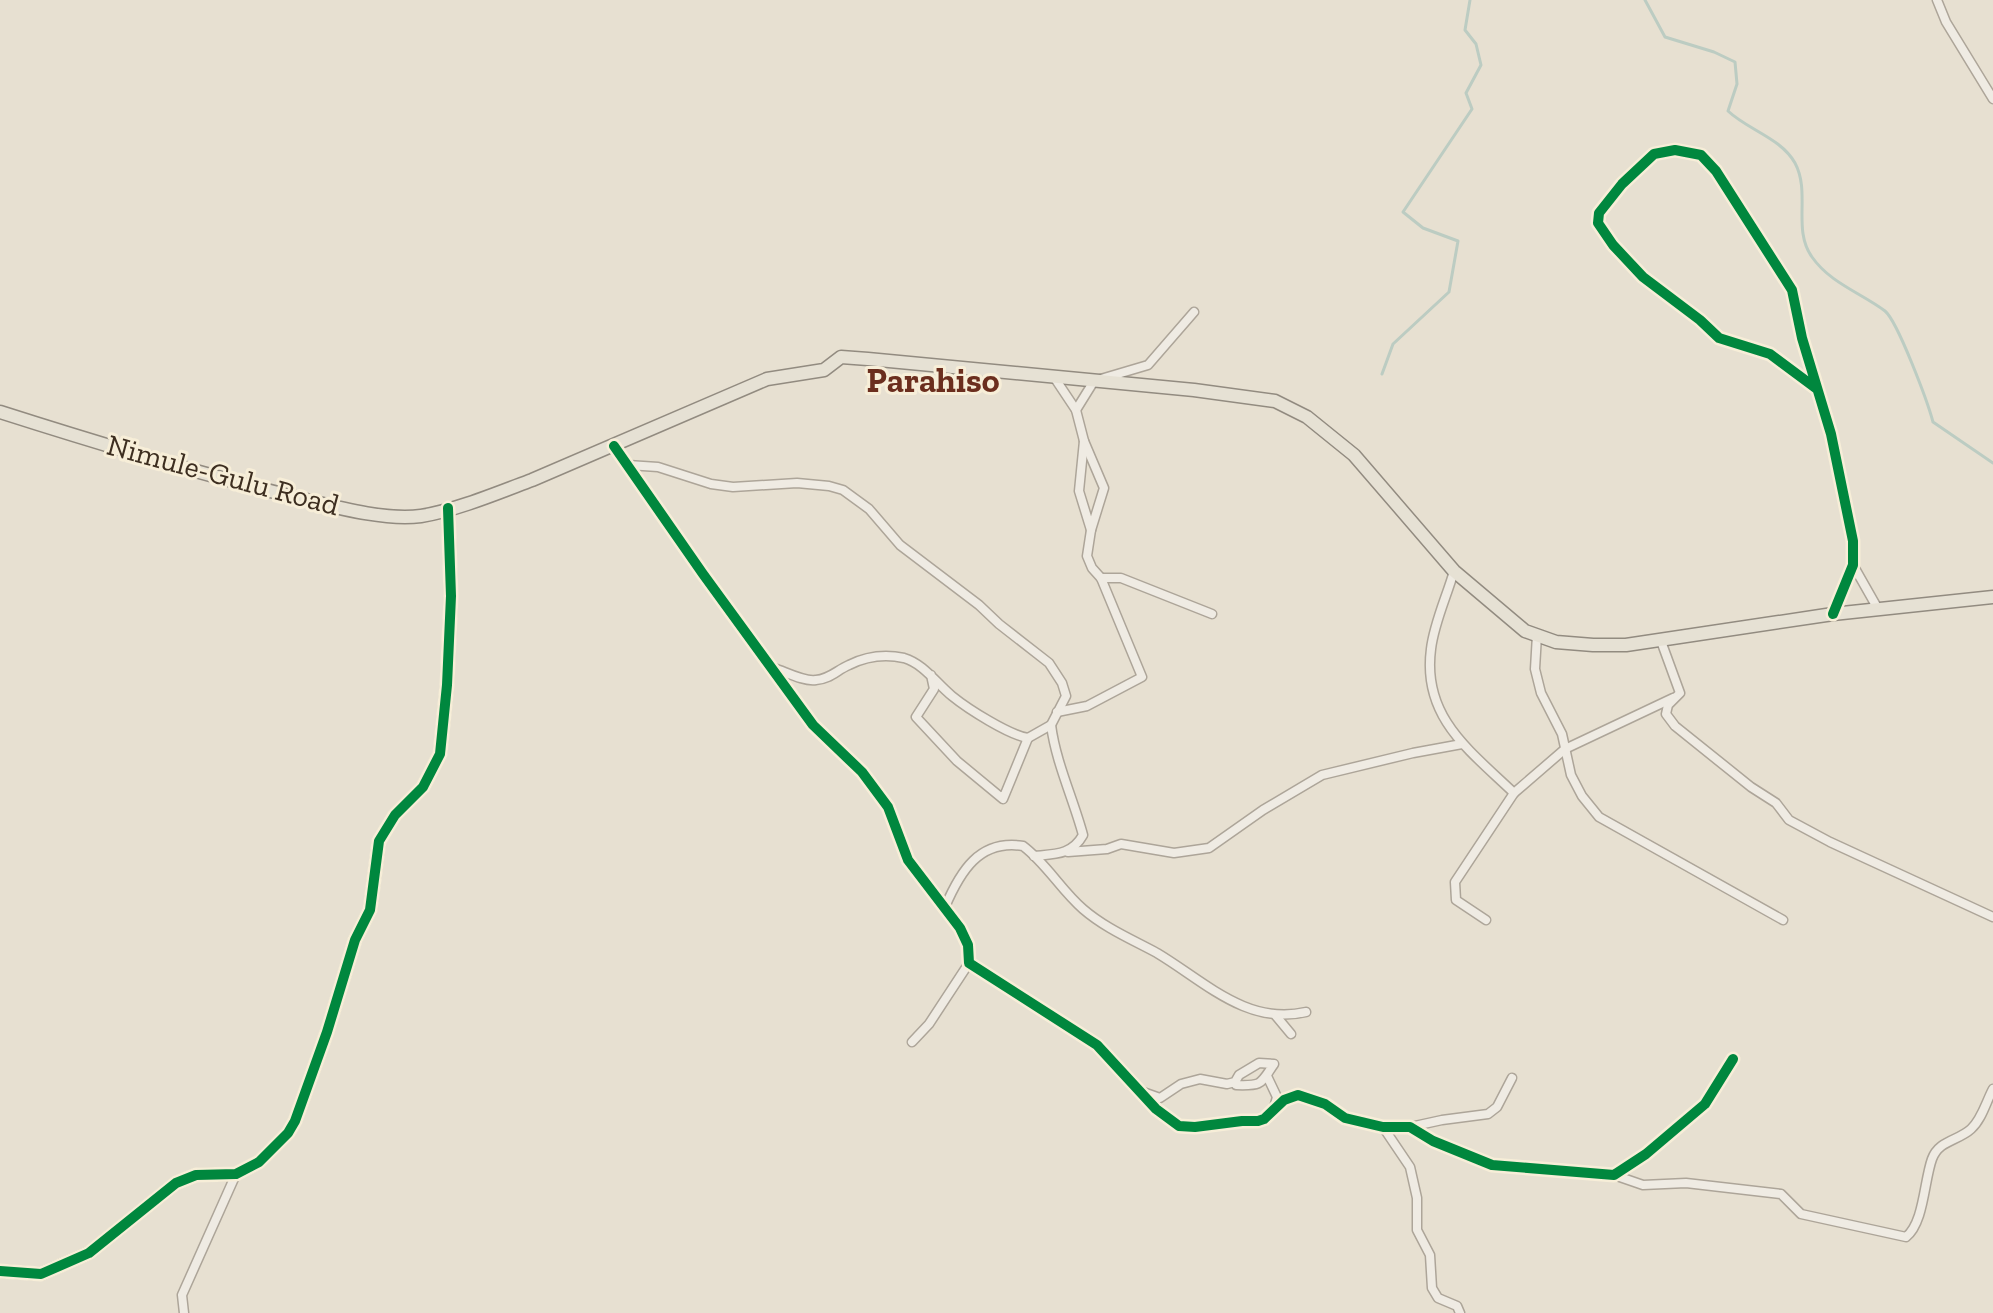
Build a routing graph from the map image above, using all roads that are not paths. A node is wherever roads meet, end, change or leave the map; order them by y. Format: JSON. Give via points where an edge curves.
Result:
{"nodes":[{"id":1,"x":1937,"y":0,"type":"edge"},
{"id":2,"x":1993,"y":99,"type":"edge"},
{"id":3,"x":1194,"y":312,"type":"dead end"},
{"id":4,"x":1054,"y":377,"type":"junction"},
{"id":5,"x":1094,"y":381,"type":"junction"},
{"id":6,"x":1817,"y":389,"type":"junction"},
{"id":7,"x":1076,"y":410,"type":"junction"},
{"id":8,"x":0,"y":412,"type":"edge"},
{"id":9,"x":1084,"y":441,"type":"junction"},
{"id":10,"x":614,"y":446,"type":"junction"},
{"id":11,"x":628,"y":465,"type":"junction"},
{"id":12,"x":448,"y":508,"type":"junction"},
{"id":13,"x":1091,"y":530,"type":"junction"},
{"id":14,"x":1853,"y":565,"type":"junction"},
{"id":15,"x":1454,"y":571,"type":"junction"},
{"id":16,"x":1101,"y":578,"type":"junction"},
{"id":17,"x":1993,"y":597,"type":"edge"},
{"id":18,"x":1878,"y":609,"type":"junction"},
{"id":19,"x":1212,"y":614,"type":"dead end"},
{"id":20,"x":1833,"y":614,"type":"junction"},
{"id":21,"x":1537,"y":635,"type":"junction"},
{"id":22,"x":1661,"y":641,"type":"junction"},
{"id":23,"x":774,"y":667,"type":"junction"},
{"id":24,"x":931,"y":675,"type":"junction"},
{"id":25,"x":1673,"y":698,"type":"junction"},
{"id":26,"x":1057,"y":712,"type":"junction"},
{"id":27,"x":1051,"y":725,"type":"junction"},
{"id":28,"x":1028,"y":738,"type":"junction"},
{"id":29,"x":1462,"y":744,"type":"junction"},
{"id":30,"x":1565,"y":749,"type":"junction"},
{"id":31,"x":1514,"y":793,"type":"junction"},
{"id":32,"x":1068,"y":852,"type":"junction"},
{"id":33,"x":1034,"y":856,"type":"junction"},
{"id":34,"x":945,"y":907,"type":"junction"},
{"id":35,"x":1993,"y":917,"type":"edge"},
{"id":36,"x":1486,"y":920,"type":"dead end"},
{"id":37,"x":1783,"y":920,"type":"dead end"},
{"id":38,"x":969,"y":963,"type":"junction"},
{"id":39,"x":1306,"y":1012,"type":"dead end"},
{"id":40,"x":1276,"y":1016,"type":"junction"},
{"id":41,"x":1291,"y":1034,"type":"dead end"},
{"id":42,"x":912,"y":1042,"type":"dead end"},
{"id":43,"x":1733,"y":1059,"type":"dead end"},
{"id":44,"x":1267,"y":1076,"type":"junction"},
{"id":45,"x":1512,"y":1078,"type":"dead end"},
{"id":46,"x":1235,"y":1082,"type":"junction"},
{"id":47,"x":1993,"y":1089,"type":"edge"},
{"id":48,"x":1139,"y":1090,"type":"junction"},
{"id":49,"x":1274,"y":1108,"type":"junction"},
{"id":50,"x":1383,"y":1127,"type":"junction"},
{"id":51,"x":1410,"y":1127,"type":"junction"},
{"id":52,"x":236,"y":1174,"type":"junction"},
{"id":53,"x":1614,"y":1175,"type":"junction"},
{"id":54,"x":0,"y":1271,"type":"edge"},
{"id":55,"x":184,"y":1313,"type":"edge"},
{"id":56,"x":1460,"y":1313,"type":"edge"}],
"edges":[{"from":1,"to":2,"type":"street"},
{"from":3,"to":5,"type":"street","via":[[1148,365]]},
{"from":4,"to":5,"type":"main road","name":"Nimule-Gulu Road"},
{"from":4,"to":7,"type":"street"},
{"from":4,"to":10,"type":"main road","name":"Nimule-Gulu Road","via":[[841,357],[824,370],[767,379]]},
{"from":5,"to":7,"type":"street"},
{"from":5,"to":15,"type":"main road","name":"Nimule-Gulu Road","via":[[1275,401],[1293,408],[1354,455]]},
{"from":6,"to":6,"type":"street","via":[[1792,290],[1716,171],[1701,155],[1675,150],[1654,154],[1599,213],[1598,223],[1613,245],[1643,277],[1719,338],[1770,354]]},
{"from":6,"to":14,"type":"street","via":[[1853,541]]},
{"from":7,"to":9,"type":"street"},
{"from":8,"to":12,"type":"main road","name":"Nimule-Gulu Road","via":[[335,507],[421,516]]},
{"from":9,"to":13,"type":"street","via":[[1079,491]]},
{"from":9,"to":13,"type":"street","via":[[1104,488]]},
{"from":10,"to":11,"type":"street"},
{"from":10,"to":12,"type":"main road","name":"Nimule-Gulu Road"},
{"from":11,"to":23,"type":"street"},
{"from":11,"to":26,"type":"street","via":[[658,467],[711,484],[797,483],[829,486],[856,497],[900,545],[1049,663],[1066,696]]},
{"from":12,"to":52,"type":"street","via":[[451,596],[440,754],[423,787],[395,815],[379,841],[370,910],[355,940],[295,1121],[259,1162]]},
{"from":13,"to":16,"type":"street","via":[[1087,556]]},
{"from":14,"to":18,"type":"street"},
{"from":14,"to":20,"type":"street"},
{"from":15,"to":21,"type":"main road","name":"Nimule-Gulu Road","via":[[1525,631]]},
{"from":15,"to":29,"type":"street","via":[[1431,648],[1432,690],[1440,714]]},
{"from":16,"to":19,"type":"street","via":[[1121,578]]},
{"from":16,"to":26,"type":"street","via":[[1142,677],[1087,706]]},
{"from":17,"to":18,"type":"main road"},
{"from":18,"to":20,"type":"main road"},
{"from":20,"to":22,"type":"main road"},
{"from":21,"to":22,"type":"main road","via":[[1593,645]]},
{"from":21,"to":30,"type":"street","via":[[1535,669]]},
{"from":22,"to":25,"type":"street","via":[[1680,693]]},
{"from":23,"to":24,"type":"street","via":[[813,681],[881,655],[907,659]]},
{"from":23,"to":34,"type":"street","via":[[813,725],[862,772],[888,807],[908,860]]},
{"from":24,"to":28,"type":"street","via":[[953,697],[1016,736]]},
{"from":24,"to":28,"type":"street","via":[[934,689],[916,717],[1003,799]]},
{"from":25,"to":30,"type":"street"},
{"from":25,"to":35,"type":"street","via":[[1666,714],[1675,726],[1776,803],[1789,820]]},
{"from":26,"to":27,"type":"street"},
{"from":27,"to":28,"type":"street"},
{"from":27,"to":32,"type":"street","via":[[1083,835]]},
{"from":29,"to":31,"type":"street"},
{"from":29,"to":32,"type":"street","via":[[1322,775],[1209,848],[1174,853],[1121,844]]},
{"from":30,"to":31,"type":"street"},
{"from":30,"to":37,"type":"street","via":[[1571,775],[1599,817]]},
{"from":31,"to":36,"type":"street","via":[[1455,882],[1456,900]]},
{"from":32,"to":33,"type":"street"},
{"from":33,"to":34,"type":"street","via":[[1023,846],[1009,844],[980,856],[966,866]]},
{"from":33,"to":40,"type":"street","via":[[1061,888],[1116,933],[1234,1004]]},
{"from":34,"to":38,"type":"street","via":[[968,945]]},
{"from":38,"to":42,"type":"street"},
{"from":38,"to":48,"type":"street","via":[[1097,1045]]},
{"from":39,"to":40,"type":"street"},
{"from":40,"to":41,"type":"street"},
{"from":43,"to":53,"type":"street","via":[[1705,1104]]},
{"from":44,"to":46,"type":"street","via":[[1261,1083]]},
{"from":44,"to":46,"type":"street","via":[[1274,1064],[1259,1063]]},
{"from":44,"to":49,"type":"street","via":[[1277,1097]]},
{"from":45,"to":51,"type":"street","via":[[1488,1114]]},
{"from":46,"to":48,"type":"street","via":[[1200,1079],[1160,1098]]},
{"from":47,"to":53,"type":"street","via":[[1971,1129],[1941,1145],[1933,1156],[1918,1219],[1906,1237],[1801,1214],[1781,1194],[1686,1183],[1643,1185]]},
{"from":48,"to":49,"type":"street","via":[[1179,1126],[1258,1121]]},
{"from":49,"to":50,"type":"street","via":[[1298,1095],[1345,1118]]},
{"from":50,"to":51,"type":"street"},
{"from":50,"to":56,"type":"street","via":[[1410,1167],[1417,1230],[1430,1255],[1432,1288]]},
{"from":51,"to":53,"type":"street","via":[[1492,1165]]},
{"from":52,"to":54,"type":"street","via":[[196,1175],[176,1183],[89,1253],[58,1268],[41,1274]]},
{"from":52,"to":55,"type":"street","via":[[182,1295]]}]}
